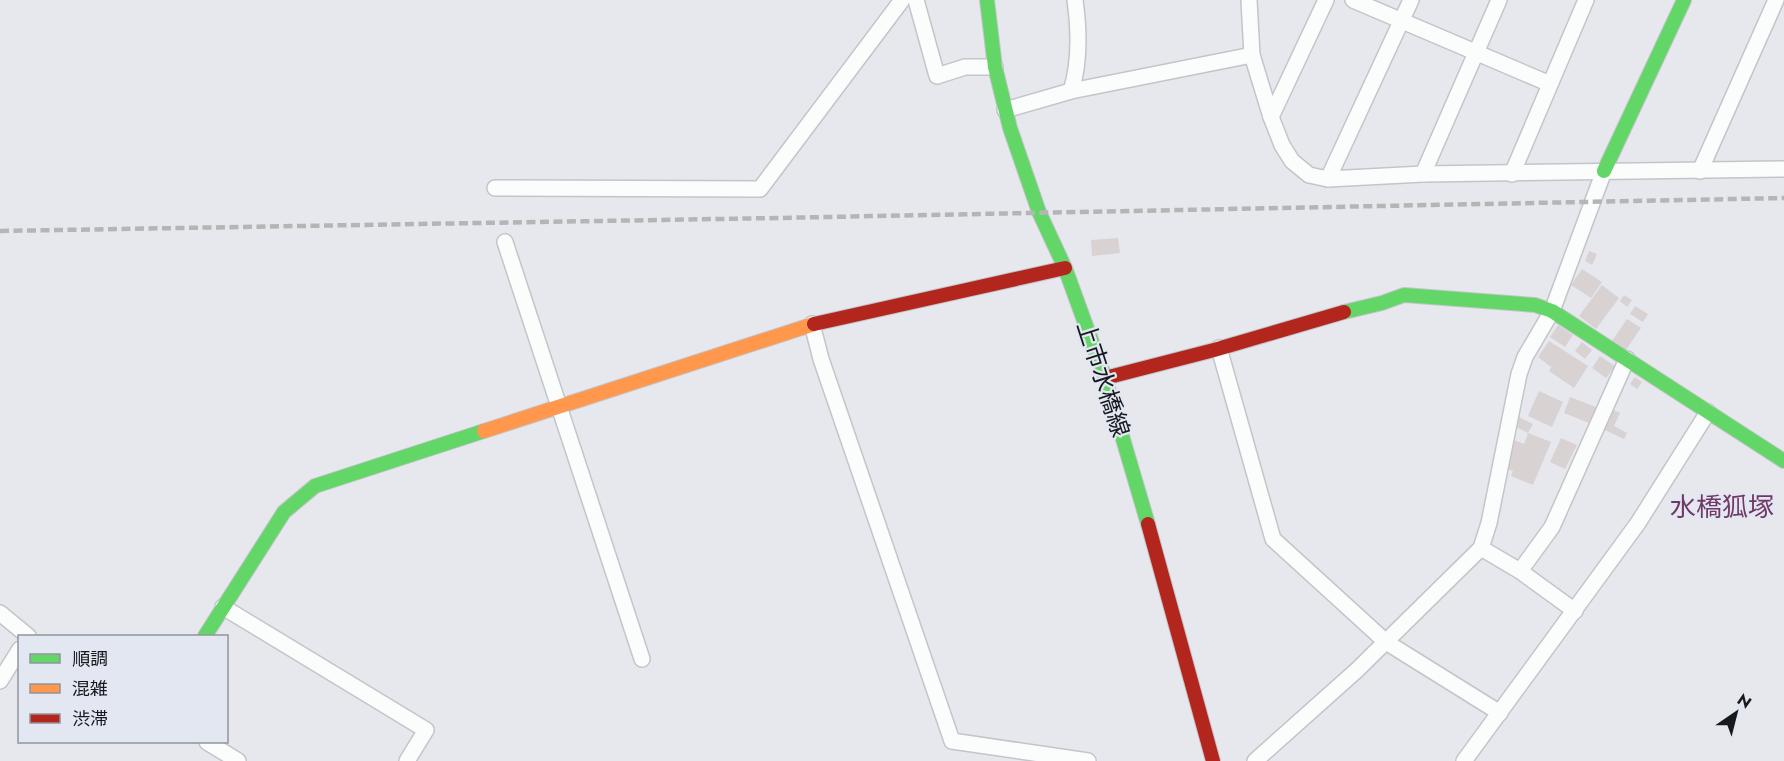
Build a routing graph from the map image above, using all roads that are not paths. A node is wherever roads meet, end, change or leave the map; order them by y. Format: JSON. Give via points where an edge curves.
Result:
{"nodes":[{"id":1,"x":902,"y":0,"type":"edge"},
{"id":2,"x":916,"y":0,"type":"edge"},
{"id":3,"x":987,"y":0,"type":"edge"},
{"id":4,"x":1075,"y":0,"type":"edge"},
{"id":5,"x":1249,"y":0,"type":"edge"},
{"id":6,"x":1326,"y":0,"type":"edge"},
{"id":7,"x":1353,"y":0,"type":"edge"},
{"id":8,"x":1411,"y":0,"type":"edge"},
{"id":9,"x":1499,"y":0,"type":"edge"},
{"id":10,"x":1586,"y":0,"type":"edge"},
{"id":11,"x":1684,"y":0,"type":"edge"},
{"id":12,"x":1776,"y":0,"type":"edge"},
{"id":13,"x":1401,"y":21,"type":"junction"},
{"id":14,"x":1476,"y":53,"type":"junction"},
{"id":15,"x":1252,"y":55,"type":"junction"},
{"id":16,"x":995,"y":67,"type":"junction"},
{"id":17,"x":1550,"y":84,"type":"junction"},
{"id":18,"x":1071,"y":91,"type":"junction"},
{"id":19,"x":1005,"y":110,"type":"junction"},
{"id":20,"x":1271,"y":117,"type":"junction"},
{"id":21,"x":1784,"y":169,"type":"edge"},
{"id":22,"x":1604,"y":171,"type":"junction"},
{"id":23,"x":1700,"y":171,"type":"junction"},
{"id":24,"x":1423,"y":174,"type":"junction"},
{"id":25,"x":1512,"y":174,"type":"junction"},
{"id":26,"x":1328,"y":179,"type":"junction"},
{"id":27,"x":495,"y":188,"type":"dead end"},
{"id":28,"x":505,"y":242,"type":"dead end"},
{"id":29,"x":1065,"y":268,"type":"junction"},
{"id":30,"x":1552,"y":311,"type":"junction"},
{"id":31,"x":812,"y":324,"type":"junction"},
{"id":32,"x":1219,"y":348,"type":"junction"},
{"id":33,"x":1627,"y":359,"type":"junction"},
{"id":34,"x":1106,"y":378,"type":"junction"},
{"id":35,"x":559,"y":406,"type":"junction"},
{"id":36,"x":1708,"y":412,"type":"junction"},
{"id":37,"x":1784,"y":461,"type":"edge"},
{"id":38,"x":1481,"y":548,"type":"junction"},
{"id":39,"x":1520,"y":571,"type":"junction"},
{"id":40,"x":223,"y":607,"type":"junction"},
{"id":41,"x":1575,"y":611,"type":"junction"},
{"id":42,"x":1,"y":614,"type":"edge"},
{"id":43,"x":27,"y":635,"type":"edge"},
{"id":44,"x":206,"y":635,"type":"edge"},
{"id":45,"x":1386,"y":642,"type":"junction"},
{"id":46,"x":18,"y":653,"type":"edge"},
{"id":47,"x":642,"y":659,"type":"dead end"},
{"id":48,"x":0,"y":681,"type":"edge"},
{"id":49,"x":1500,"y":713,"type":"junction"},
{"id":50,"x":210,"y":743,"type":"edge"},
{"id":51,"x":238,"y":761,"type":"edge"},
{"id":52,"x":407,"y":761,"type":"edge"},
{"id":53,"x":1083,"y":761,"type":"edge"},
{"id":54,"x":1213,"y":761,"type":"edge"},
{"id":55,"x":1256,"y":761,"type":"edge"},
{"id":56,"x":1464,"y":761,"type":"edge"}],
"edges":[{"from":1,"to":27,"type":"street","via":[[760,189]]},
{"from":2,"to":16,"type":"street","via":[[937,76],[965,67]]},
{"from":3,"to":16,"type":"street","name":"上市水橋線"},
{"from":4,"to":18,"type":"street","via":[[1078,22]]},
{"from":5,"to":15,"type":"street"},
{"from":6,"to":20,"type":"street"},
{"from":7,"to":13,"type":"street"},
{"from":8,"to":13,"type":"street"},
{"from":9,"to":14,"type":"street"},
{"from":10,"to":17,"type":"street"},
{"from":11,"to":22,"type":"street"},
{"from":12,"to":23,"type":"street"},
{"from":13,"to":14,"type":"street"},
{"from":13,"to":26,"type":"street"},
{"from":14,"to":17,"type":"street"},
{"from":14,"to":24,"type":"street"},
{"from":15,"to":18,"type":"street"},
{"from":15,"to":20,"type":"street"},
{"from":16,"to":19,"type":"street","name":"上市水橋線"},
{"from":17,"to":25,"type":"street"},
{"from":18,"to":19,"type":"street"},
{"from":19,"to":29,"type":"street","name":"上市水橋線","via":[[1039,212]]},
{"from":20,"to":26,"type":"street","via":[[1292,161],[1309,175]]},
{"from":21,"to":23,"type":"street"},
{"from":22,"to":23,"type":"street"},
{"from":22,"to":25,"type":"street"},
{"from":22,"to":30,"type":"street"},
{"from":24,"to":25,"type":"street"},
{"from":24,"to":26,"type":"street"},
{"from":28,"to":35,"type":"street"},
{"from":29,"to":31,"type":"street"},
{"from":29,"to":34,"type":"street","name":"上市水橋線"},
{"from":30,"to":32,"type":"street","via":[[1535,305],[1404,295]]},
{"from":30,"to":33,"type":"street"},
{"from":30,"to":38,"type":"street","via":[[1519,374]]},
{"from":31,"to":35,"type":"street"},
{"from":31,"to":53,"type":"street","via":[[952,741]]},
{"from":32,"to":34,"type":"street"},
{"from":32,"to":45,"type":"street","via":[[1273,538]]},
{"from":33,"to":36,"type":"street"},
{"from":33,"to":39,"type":"street","via":[[1552,527]]},
{"from":34,"to":54,"type":"street","name":"上市水橋線"},
{"from":35,"to":40,"type":"street","via":[[315,486],[284,512]]},
{"from":35,"to":47,"type":"street"},
{"from":36,"to":37,"type":"street"},
{"from":36,"to":41,"type":"street","via":[[1638,523]]},
{"from":38,"to":39,"type":"street"},
{"from":38,"to":45,"type":"street"},
{"from":39,"to":41,"type":"street"},
{"from":40,"to":44,"type":"street"},
{"from":40,"to":52,"type":"street","via":[[426,730]]},
{"from":41,"to":49,"type":"street"},
{"from":42,"to":43,"type":"street"},
{"from":45,"to":49,"type":"street"},
{"from":45,"to":55,"type":"street"},
{"from":46,"to":48,"type":"street"},
{"from":49,"to":56,"type":"street"},
{"from":50,"to":51,"type":"street"}]}
